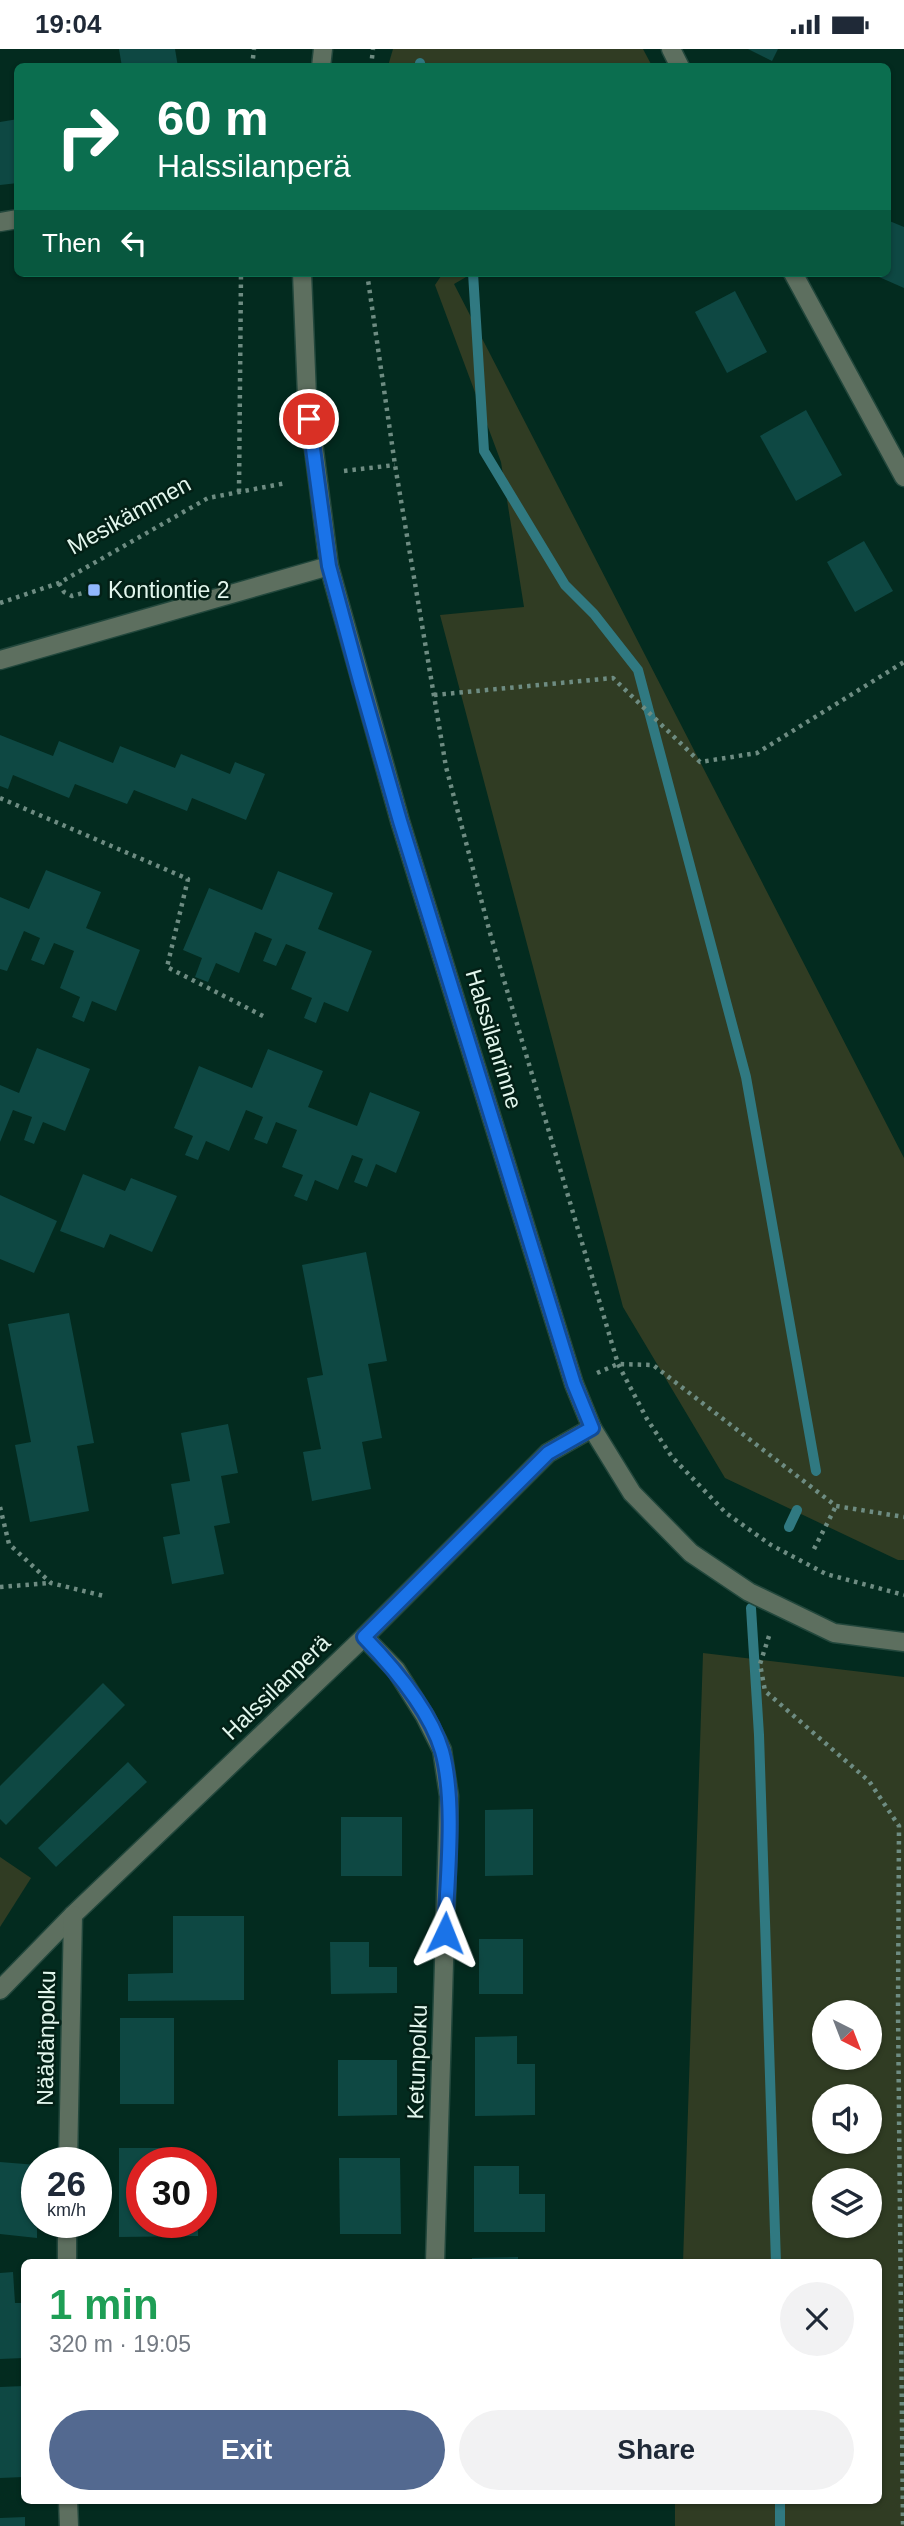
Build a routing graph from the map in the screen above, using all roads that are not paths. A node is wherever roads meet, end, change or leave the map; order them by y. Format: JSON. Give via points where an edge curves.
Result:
{"nodes":[{"id":1,"x":302,"y":277,"type":"edge"},
{"id":2,"x":795,"y":277,"type":"edge"},
{"id":3,"x":904,"y":477,"type":"edge"},
{"id":4,"x":329,"y":566,"type":"junction"},
{"id":5,"x":0,"y":660,"type":"edge"},
{"id":6,"x":592,"y":1428,"type":"junction"},
{"id":7,"x":364,"y":1637,"type":"junction"},
{"id":8,"x":904,"y":1641,"type":"edge"},
{"id":9,"x":72,"y":1915,"type":"junction"},
{"id":10,"x":0,"y":1990,"type":"edge"},
{"id":11,"x":68,"y":2147,"type":"edge"},
{"id":12,"x":67,"y":2238,"type":"edge"},
{"id":13,"x":67,"y":2259,"type":"edge"},
{"id":14,"x":435,"y":2259,"type":"edge"},
{"id":15,"x":68,"y":2504,"type":"edge"},
{"id":16,"x":69,"y":2526,"type":"edge"}],
"edges":[{"from":1,"to":4,"type":"street","name":"Halssilanrinne","via":[[307,396]]},
{"from":2,"to":3,"type":"street"},
{"from":4,"to":5,"type":"street"},
{"from":4,"to":6,"type":"street","name":"Halssilanrinne","via":[[400,821],[574,1384]]},
{"from":6,"to":7,"type":"street","name":"Halssilanperä","via":[[548,1453]]},
{"from":6,"to":8,"type":"street","name":"Halssilanrinne","via":[[632,1493],[691,1553],[748,1592],[834,1633]]},
{"from":7,"to":9,"type":"street","name":"Halssilanperä"},
{"from":7,"to":14,"type":"street","name":"Ketunpolku","via":[[396,1670],[425,1716],[442,1750],[449,1796]]},
{"from":9,"to":10,"type":"street","name":"Halssilanperä"},
{"from":9,"to":11,"type":"street","name":"Näädänpolku"},
{"from":12,"to":13,"type":"street"},
{"from":15,"to":16,"type":"street"}]}
